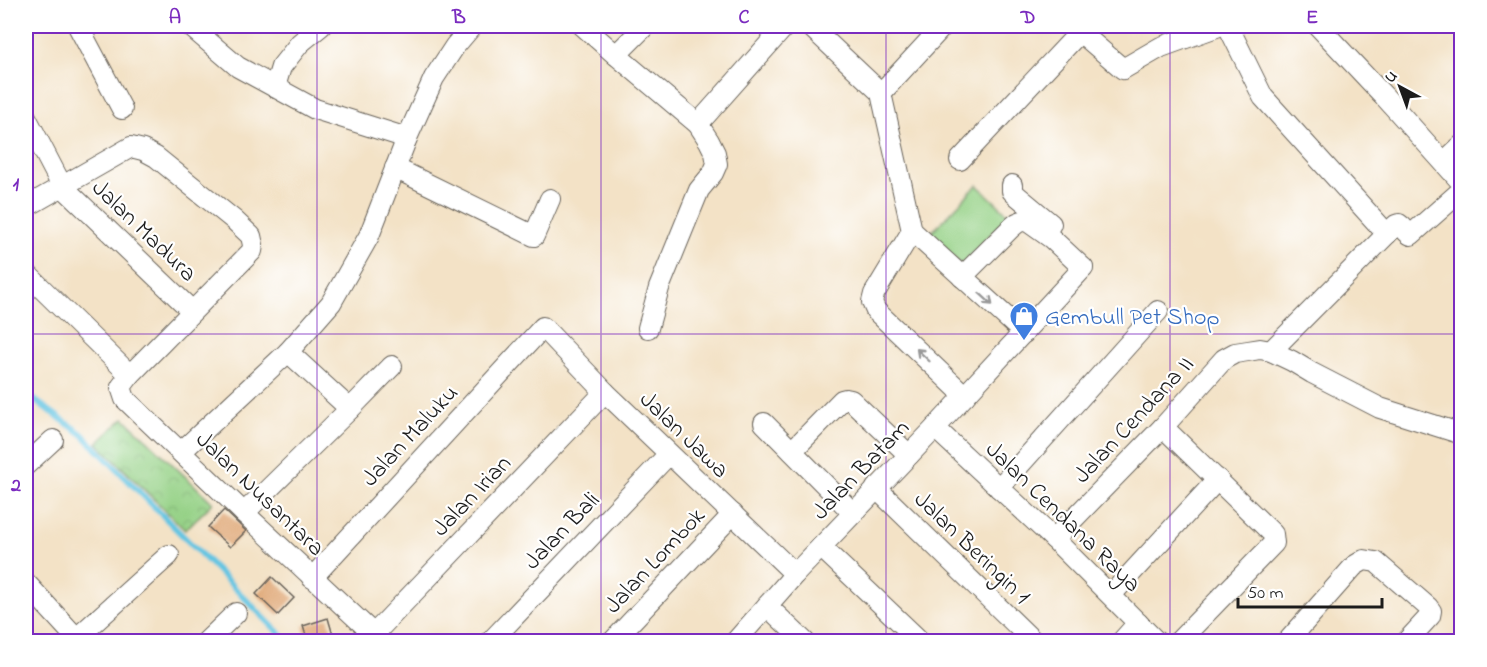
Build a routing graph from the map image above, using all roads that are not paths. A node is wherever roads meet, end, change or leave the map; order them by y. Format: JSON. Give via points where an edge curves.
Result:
{"nodes":[{"id":1,"x":78,"y":26,"type":"edge"},
{"id":2,"x":190,"y":26,"type":"edge"},
{"id":3,"x":321,"y":26,"type":"edge"},
{"id":4,"x":472,"y":26,"type":"edge"},
{"id":5,"x":583,"y":26,"type":"edge"},
{"id":6,"x":645,"y":26,"type":"edge"},
{"id":7,"x":785,"y":26,"type":"edge"},
{"id":8,"x":810,"y":26,"type":"edge"},
{"id":9,"x":943,"y":26,"type":"edge"},
{"id":10,"x":1219,"y":26,"type":"edge"},
{"id":11,"x":1228,"y":26,"type":"edge"},
{"id":12,"x":1318,"y":26,"type":"edge"},
{"id":13,"x":1076,"y":29,"type":"edge"},
{"id":14,"x":616,"y":55,"type":"junction"},
{"id":15,"x":275,"y":87,"type":"junction"},
{"id":16,"x":881,"y":93,"type":"junction"},
{"id":17,"x":122,"y":109,"type":"dead end"},
{"id":18,"x":26,"y":117,"type":"edge"},
{"id":19,"x":698,"y":124,"type":"junction"},
{"id":20,"x":407,"y":138,"type":"junction"},
{"id":21,"x":1461,"y":145,"type":"edge"},
{"id":22,"x":960,"y":160,"type":"dead end"},
{"id":23,"x":1444,"y":162,"type":"junction"},
{"id":24,"x":395,"y":168,"type":"junction"},
{"id":25,"x":1461,"y":183,"type":"edge"},
{"id":26,"x":1012,"y":185,"type":"dead end"},
{"id":27,"x":62,"y":186,"type":"junction"},
{"id":28,"x":1461,"y":190,"type":"edge"},
{"id":29,"x":550,"y":199,"type":"dead end"},
{"id":30,"x":26,"y":207,"type":"edge"},
{"id":31,"x":912,"y":231,"type":"junction"},
{"id":32,"x":1388,"y":234,"type":"junction"},
{"id":33,"x":1083,"y":268,"type":"junction"},
{"id":34,"x":26,"y":273,"type":"edge"},
{"id":35,"x":962,"y":277,"type":"junction"},
{"id":36,"x":192,"y":310,"type":"junction"},
{"id":37,"x":1158,"y":311,"type":"dead end"},
{"id":38,"x":543,"y":327,"type":"joint"},
{"id":39,"x":648,"y":328,"type":"dead end"},
{"id":40,"x":1023,"y":333,"type":"junction"},
{"id":41,"x":1271,"y":351,"type":"junction"},
{"id":42,"x":288,"y":352,"type":"junction"},
{"id":43,"x":392,"y":366,"type":"dead end"},
{"id":44,"x":130,"y":375,"type":"junction"},
{"id":45,"x":605,"y":392,"type":"junction"},
{"id":46,"x":965,"y":396,"type":"junction"},
{"id":47,"x":350,"y":409,"type":"junction"},
{"id":48,"x":764,"y":423,"type":"dead end"},
{"id":49,"x":1162,"y":427,"type":"junction"},
{"id":50,"x":935,"y":428,"type":"junction"},
{"id":51,"x":1460,"y":431,"type":"edge"},
{"id":52,"x":53,"y":440,"type":"dead end"},
{"id":53,"x":792,"y":451,"type":"junction"},
{"id":54,"x":181,"y":452,"type":"junction"},
{"id":55,"x":669,"y":454,"type":"junction"},
{"id":56,"x":909,"y":455,"type":"junction"},
{"id":57,"x":26,"y":465,"type":"edge"},
{"id":58,"x":1218,"y":479,"type":"junction"},
{"id":59,"x":876,"y":488,"type":"junction"},
{"id":60,"x":999,"y":488,"type":"junction"},
{"id":61,"x":244,"y":513,"type":"junction"},
{"id":62,"x":853,"y":513,"type":"junction"},
{"id":63,"x":733,"y":514,"type":"junction"},
{"id":64,"x":1054,"y":539,"type":"junction"},
{"id":65,"x":821,"y":547,"type":"junction"},
{"id":66,"x":169,"y":555,"type":"dead end"},
{"id":67,"x":795,"y":574,"type":"junction"},
{"id":68,"x":312,"y":578,"type":"junction"},
{"id":69,"x":26,"y":584,"type":"edge"},
{"id":70,"x":1111,"y":595,"type":"junction"},
{"id":71,"x":767,"y":606,"type":"junction"},
{"id":72,"x":236,"y":614,"type":"dead end"},
{"id":73,"x":1138,"y":623,"type":"junction"},
{"id":74,"x":378,"y":638,"type":"edge"},
{"id":75,"x":79,"y":640,"type":"edge"},
{"id":76,"x":206,"y":642,"type":"edge"},
{"id":77,"x":490,"y":642,"type":"edge"},
{"id":78,"x":612,"y":642,"type":"edge"},
{"id":79,"x":735,"y":642,"type":"edge"},
{"id":80,"x":805,"y":642,"type":"edge"},
{"id":81,"x":921,"y":642,"type":"edge"},
{"id":82,"x":1034,"y":642,"type":"edge"},
{"id":83,"x":1121,"y":642,"type":"edge"},
{"id":84,"x":1157,"y":642,"type":"edge"},
{"id":85,"x":1178,"y":642,"type":"edge"},
{"id":86,"x":1287,"y":642,"type":"edge"},
{"id":87,"x":1406,"y":642,"type":"edge"}],
"edges":[{"from":1,"to":17,"type":"street"},
{"from":2,"to":15,"type":"street","via":[[238,67]]},
{"from":3,"to":15,"type":"street","via":[[300,43],[281,68]]},
{"from":4,"to":20,"type":"street","via":[[434,78]]},
{"from":5,"to":14,"type":"street"},
{"from":6,"to":14,"type":"street"},
{"from":7,"to":19,"type":"street"},
{"from":8,"to":16,"type":"street"},
{"from":9,"to":16,"type":"street"},
{"from":10,"to":13,"type":"street","via":[[1161,47],[1123,69]]},
{"from":11,"to":32,"type":"street","via":[[1263,97]]},
{"from":12,"to":23,"type":"street"},
{"from":13,"to":22,"type":"street"},
{"from":14,"to":19,"type":"street"},
{"from":15,"to":20,"type":"street","via":[[315,109]]},
{"from":16,"to":31,"type":"street"},
{"from":18,"to":27,"type":"street","name":"Jalan Madura"},
{"from":19,"to":39,"type":"street","via":[[717,164],[699,190],[659,288]]},
{"from":20,"to":24,"type":"street"},
{"from":21,"to":23,"type":"street"},
{"from":23,"to":25,"type":"street"},
{"from":24,"to":29,"type":"street","via":[[534,236]]},
{"from":24,"to":42,"type":"street","via":[[369,236],[331,303]]},
{"from":26,"to":33,"type":"street","via":[[1012,191],[1029,207],[1081,249],[1085,258]]},
{"from":27,"to":30,"type":"street"},
{"from":27,"to":36,"type":"street","name":"Jalan Madura"},
{"from":27,"to":36,"type":"street","via":[[131,147],[143,150],[251,236],[252,251]]},
{"from":28,"to":32,"type":"street","via":[[1411,235],[1399,224]]},
{"from":31,"to":35,"type":"street"},
{"from":46,"to":31,"type":"street","one_way":true,"via":[[876,311],[872,302]]},
{"from":32,"to":41,"type":"street"},
{"from":33,"to":35,"type":"street","via":[[1051,238],[1022,221]]},
{"from":33,"to":40,"type":"street","name":"Jalan Batam"},
{"from":34,"to":44,"type":"street"},
{"from":35,"to":40,"type":"street","one_way":true},
{"from":36,"to":44,"type":"street"},
{"from":37,"to":60,"type":"street"},
{"from":38,"to":45,"type":"street","name":"Jalan Jawa"},
{"from":38,"to":68,"type":"street","name":"Jalan Maluku"},
{"from":40,"to":46,"type":"street","name":"Jalan Batam"},
{"from":41,"to":49,"type":"street","name":"Jalan Cendana II","via":[[1234,353],[1224,359]]},
{"from":41,"to":51,"type":"street","via":[[1380,408]]},
{"from":42,"to":47,"type":"street"},
{"from":42,"to":54,"type":"street"},
{"from":43,"to":47,"type":"street"},
{"from":44,"to":54,"type":"street","name":"Jalan Nusantara","via":[[121,387],[125,399]]},
{"from":45,"to":55,"type":"street","name":"Jalan Jawa"},
{"from":45,"to":74,"type":"street","name":"Jalan Irian"},
{"from":46,"to":50,"type":"street","name":"Jalan Batam"},
{"from":47,"to":61,"type":"street"},
{"from":48,"to":53,"type":"street"},
{"from":49,"to":58,"type":"street"},
{"from":49,"to":64,"type":"street","name":"Jalan Cendana II"},
{"from":50,"to":56,"type":"street","name":"Jalan Batam"},
{"from":50,"to":60,"type":"street","name":"Jalan Cendana Raya"},
{"from":52,"to":57,"type":"street"},
{"from":53,"to":56,"type":"street","via":[[846,399]]},
{"from":53,"to":62,"type":"street"},
{"from":54,"to":61,"type":"street","name":"Jalan Nusantara"},
{"from":55,"to":63,"type":"street","name":"Jalan Jawa"},
{"from":55,"to":77,"type":"street","name":"Jalan Bali"},
{"from":56,"to":59,"type":"street","name":"Jalan Batam"},
{"from":58,"to":70,"type":"street"},
{"from":58,"to":85,"type":"street","via":[[1273,534],[1274,543]]},
{"from":59,"to":62,"type":"street","name":"Jalan Batam"},
{"from":59,"to":82,"type":"street","name":"Jalan Beringin 1"},
{"from":60,"to":64,"type":"street","name":"Jalan Cendana Raya"},
{"from":61,"to":68,"type":"street","name":"Jalan Nusantara"},
{"from":62,"to":65,"type":"street","name":"Jalan Batam"},
{"from":63,"to":67,"type":"street","name":"Jalan Jawa"},
{"from":63,"to":78,"type":"street","name":"Jalan Lombok"},
{"from":64,"to":70,"type":"street","name":"Jalan Cendana Raya"},
{"from":65,"to":67,"type":"street","name":"Jalan Batam"},
{"from":65,"to":81,"type":"street"},
{"from":66,"to":75,"type":"street"},
{"from":67,"to":71,"type":"street","name":"Jalan Batam"},
{"from":68,"to":74,"type":"street","name":"Jalan Nusantara"},
{"from":69,"to":75,"type":"street"},
{"from":70,"to":73,"type":"street","name":"Jalan Cendana Raya"},
{"from":71,"to":79,"type":"street","name":"Jalan Batam"},
{"from":71,"to":80,"type":"street"},
{"from":72,"to":76,"type":"street"},
{"from":73,"to":83,"type":"street"},
{"from":73,"to":84,"type":"street","name":"Jalan Cendana Raya"},
{"from":86,"to":87,"type":"street","via":[[1354,566],[1364,560],[1376,562],[1431,611]]}]}
